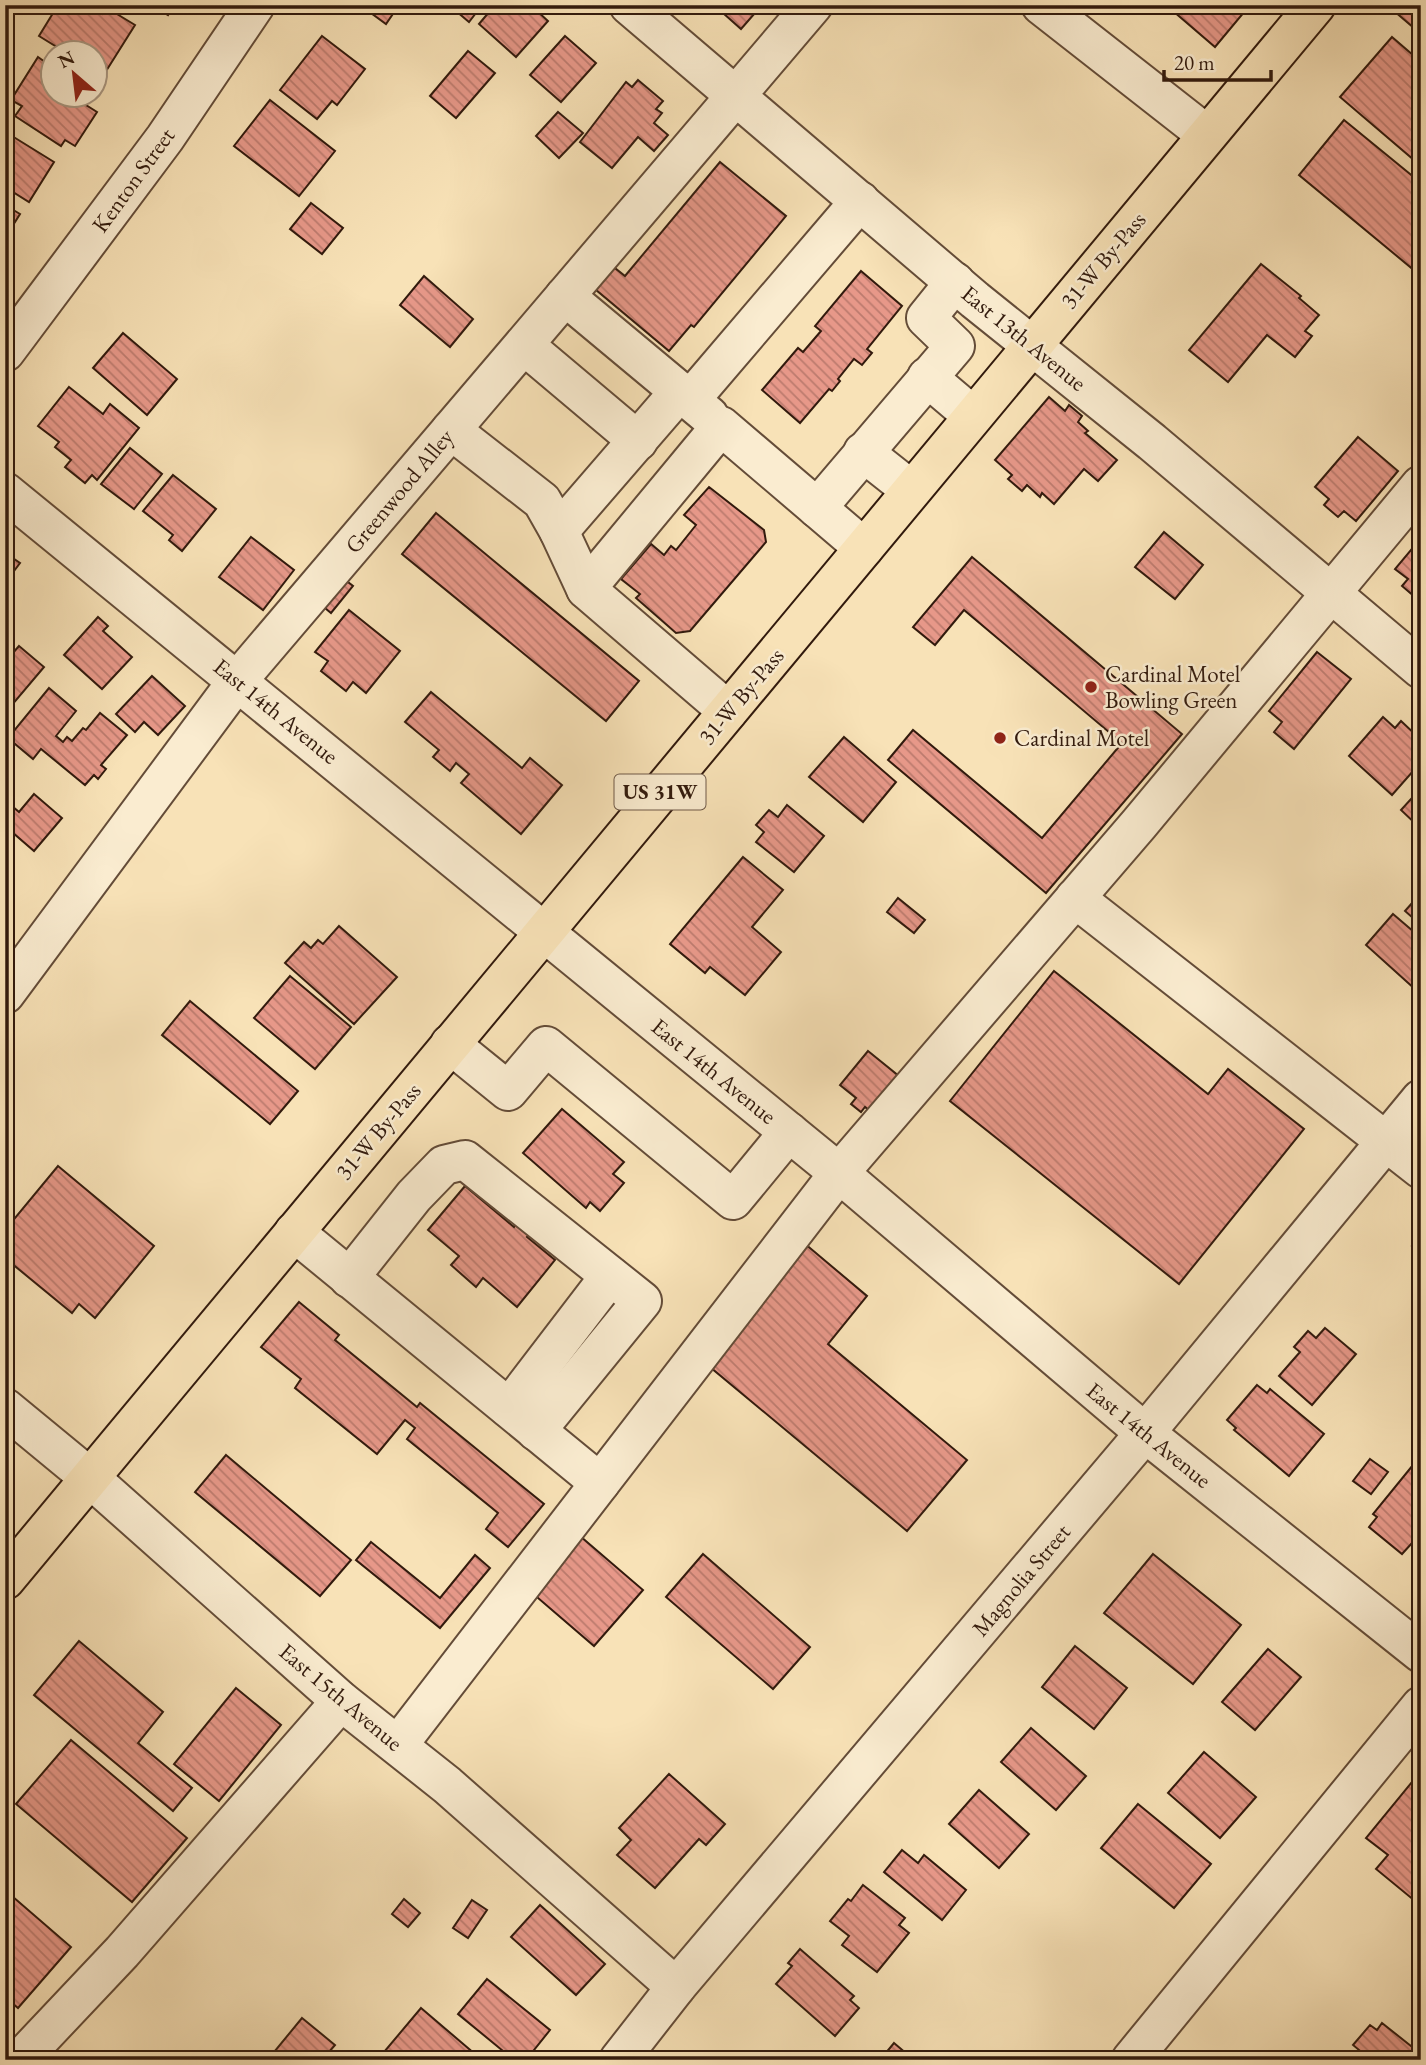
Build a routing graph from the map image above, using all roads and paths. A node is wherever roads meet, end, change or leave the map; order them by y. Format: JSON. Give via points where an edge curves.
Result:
{"nodes":[{"id":1,"x":256,"y":5,"type":"edge"},
{"id":2,"x":629,"y":5,"type":"edge"},
{"id":3,"x":813,"y":5,"type":"edge"},
{"id":4,"x":1041,"y":5,"type":"edge"},
{"id":5,"x":1316,"y":5,"type":"edge"},
{"id":6,"x":736,"y":97,"type":"junction"},
{"id":7,"x":1207,"y":135,"type":"junction"},
{"id":8,"x":860,"y":201,"type":"junction"},
{"id":9,"x":955,"y":282,"type":"junction"},
{"id":10,"x":565,"y":296,"type":"junction"},
{"id":11,"x":524,"y":345,"type":"junction"},
{"id":12,"x":1032,"y":345,"type":"junction"},
{"id":13,"x":5,"y":352,"type":"edge"},
{"id":14,"x":927,"y":377,"type":"junction"},
{"id":15,"x":685,"y":396,"type":"junction"},
{"id":16,"x":973,"y":416,"type":"junction"},
{"id":17,"x":721,"y":426,"type":"junction"},
{"id":18,"x":451,"y":430,"type":"junction"},
{"id":19,"x":638,"y":441,"type":"junction"},
{"id":20,"x":863,"y":452,"type":"junction"},
{"id":21,"x":1421,"y":485,"type":"edge"},
{"id":22,"x":911,"y":491,"type":"junction"},
{"id":23,"x":5,"y":492,"type":"edge"},
{"id":24,"x":817,"y":508,"type":"junction"},
{"id":25,"x":559,"y":531,"type":"junction"},
{"id":26,"x":864,"y":548,"type":"junction"},
{"id":27,"x":586,"y":589,"type":"junction"},
{"id":28,"x":1330,"y":594,"type":"junction"},
{"id":29,"x":1421,"y":669,"type":"edge"},
{"id":30,"x":238,"y":680,"type":"junction"},
{"id":31,"x":728,"y":710,"type":"junction"},
{"id":32,"x":1075,"y":898,"type":"junction"},
{"id":33,"x":544,"y":931,"type":"junction"},
{"id":34,"x":5,"y":994,"type":"edge"},
{"id":35,"x":450,"y":1044,"type":"junction"},
{"id":36,"x":1421,"y":1099,"type":"edge"},
{"id":37,"x":789,"y":1132,"type":"junction"},
{"id":38,"x":1386,"y":1140,"type":"junction"},
{"id":39,"x":1421,"y":1169,"type":"edge"},
{"id":40,"x":839,"y":1173,"type":"junction"},
{"id":41,"x":294,"y":1232,"type":"junction"},
{"id":42,"x":610,"y":1276,"type":"junction"},
{"id":43,"x":349,"y":1278,"type":"junction"},
{"id":44,"x":5,"y":1408,"type":"edge"},
{"id":45,"x":522,"y":1420,"type":"junction"},
{"id":46,"x":1145,"y":1433,"type":"junction"},
{"id":47,"x":90,"y":1478,"type":"junction"},
{"id":48,"x":600,"y":1483,"type":"junction"},
{"id":49,"x":5,"y":1580,"type":"edge"},
{"id":50,"x":1421,"y":1653,"type":"edge"},
{"id":51,"x":341,"y":1700,"type":"junction"},
{"id":52,"x":1421,"y":1706,"type":"edge"},
{"id":53,"x":398,"y":1745,"type":"junction"},
{"id":54,"x":676,"y":1987,"type":"junction"},
{"id":55,"x":20,"y":2060,"type":"edge"},
{"id":56,"x":619,"y":2060,"type":"edge"},
{"id":57,"x":1130,"y":2060,"type":"edge"}],
"edges":[{"from":1,"to":13,"type":"street","name":"Kenton Street","via":[[165,138]]},
{"from":2,"to":6,"type":"street","name":"East 13th Avenue"},
{"from":3,"to":6,"type":"street","name":"Greenwood Alley"},
{"from":4,"to":7,"type":"street"},
{"from":5,"to":7,"type":"main road","name":"31-W By-Pass","number":"US 31W"},
{"from":6,"to":8,"type":"street","name":"East 13th Avenue"},
{"from":6,"to":10,"type":"street","name":"Greenwood Alley"},
{"from":7,"to":12,"type":"main road","name":"31-W By-Pass","number":"US 31W"},
{"from":8,"to":9,"type":"street","name":"East 13th Avenue"},
{"from":8,"to":15,"type":"street"},
{"from":9,"to":12,"type":"street","name":"East 13th Avenue"},
{"from":9,"to":14,"type":"street","via":[[926,318],[955,346]]},
{"from":10,"to":11,"type":"street","name":"Greenwood Alley"},
{"from":10,"to":15,"type":"street"},
{"from":11,"to":18,"type":"street","name":"Greenwood Alley"},
{"from":11,"to":19,"type":"street"},
{"from":12,"to":16,"type":"main road","name":"31-W By-Pass","number":"US 31W"},
{"from":12,"to":28,"type":"street","name":"East 13th Avenue"},
{"from":14,"to":16,"type":"street"},
{"from":14,"to":20,"type":"street"},
{"from":15,"to":17,"type":"street"},
{"from":15,"to":19,"type":"street"},
{"from":16,"to":22,"type":"main road","name":"31-W By-Pass","number":"US 31W"},
{"from":17,"to":24,"type":"street"},
{"from":17,"to":27,"type":"street"},
{"from":18,"to":25,"type":"street","via":[[542,501]]},
{"from":18,"to":30,"type":"street","name":"Greenwood Alley"},
{"from":19,"to":25,"type":"street"},
{"from":20,"to":22,"type":"street"},
{"from":20,"to":24,"type":"street"},
{"from":21,"to":28,"type":"street"},
{"from":22,"to":26,"type":"main road","name":"31-W By-Pass","number":"US 31W"},
{"from":23,"to":30,"type":"street","name":"East 14th Avenue"},
{"from":24,"to":26,"type":"street"},
{"from":25,"to":27,"type":"street"},
{"from":26,"to":31,"type":"main road","name":"31-W By-Pass","number":"US 31W"},
{"from":27,"to":31,"type":"street"},
{"from":28,"to":29,"type":"street","name":"East 13th Avenue"},
{"from":28,"to":32,"type":"street"},
{"from":30,"to":33,"type":"street","name":"East 14th Avenue"},
{"from":30,"to":34,"type":"street","name":"Greenwood Alley"},
{"from":31,"to":33,"type":"main road","name":"31-W By-Pass","number":"US 31W"},
{"from":32,"to":38,"type":"street"},
{"from":32,"to":40,"type":"street"},
{"from":33,"to":35,"type":"main road","name":"31-W By-Pass","number":"US 31W"},
{"from":33,"to":37,"type":"street","name":"East 14th Avenue"},
{"from":35,"to":37,"type":"street","via":[[508,1091],[545,1046],[733,1199]]},
{"from":35,"to":41,"type":"main road","name":"31-W By-Pass","number":"US 31W"},
{"from":36,"to":38,"type":"street","name":"Magnolia Street"},
{"from":37,"to":40,"type":"street","name":"East 14th Avenue"},
{"from":38,"to":39,"type":"street"},
{"from":38,"to":46,"type":"street","name":"Magnolia Street"},
{"from":40,"to":46,"type":"street","name":"East 14th Avenue"},
{"from":40,"to":48,"type":"street"},
{"from":41,"to":43,"type":"street"},
{"from":41,"to":47,"type":"main road","name":"31-W By-Pass","number":"US 31W"},
{"from":42,"to":43,"type":"street","via":[[465,1160],[444,1165]]},
{"from":42,"to":45,"type":"street"},
{"from":42,"to":45,"type":"street","via":[[642,1301]]},
{"from":43,"to":45,"type":"street"},
{"from":44,"to":47,"type":"street","name":"East 15th Avenue"},
{"from":45,"to":48,"type":"street"},
{"from":46,"to":50,"type":"street","name":"East 14th Avenue"},
{"from":46,"to":54,"type":"street","name":"Magnolia Street"},
{"from":47,"to":49,"type":"main road","name":"31-W By-Pass","number":"US 31W"},
{"from":47,"to":51,"type":"street","name":"East 15th Avenue"},
{"from":48,"to":53,"type":"street"},
{"from":51,"to":53,"type":"street","name":"East 15th Avenue"},
{"from":51,"to":55,"type":"street","via":[[122,1952]]},
{"from":52,"to":57,"type":"street"},
{"from":53,"to":54,"type":"street","name":"East 15th Avenue"},
{"from":54,"to":56,"type":"street","name":"Magnolia Street"}]}
